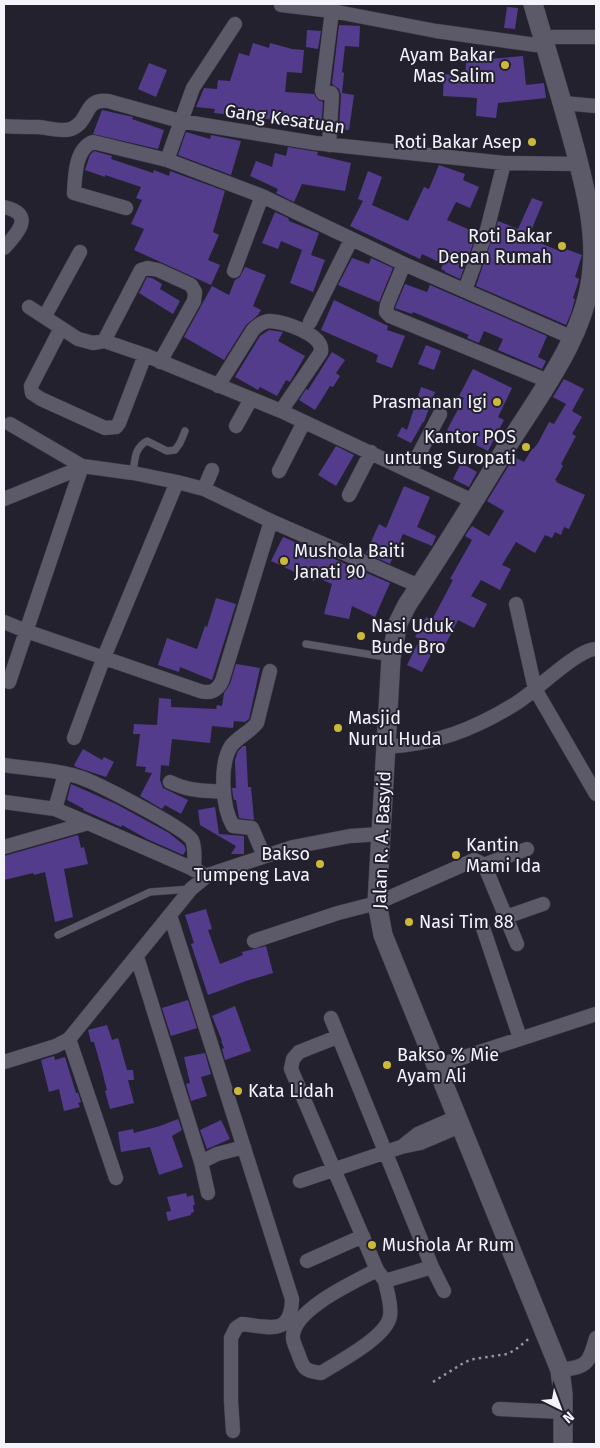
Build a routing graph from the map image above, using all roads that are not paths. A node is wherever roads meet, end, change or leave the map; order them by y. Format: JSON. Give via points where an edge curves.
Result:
{"nodes":[{"id":1,"x":281,"y":4,"type":"edge"},
{"id":2,"x":523,"y":4,"type":"edge"},
{"id":3,"x":533,"y":4,"type":"edge"},
{"id":4,"x":541,"y":4,"type":"edge"},
{"id":5,"x":332,"y":11,"type":"junction"},
{"id":6,"x":235,"y":24,"type":"dead end"},
{"id":7,"x":596,"y":37,"type":"edge"},
{"id":8,"x":544,"y":41,"type":"junction"},
{"id":9,"x":563,"y":103,"type":"junction"},
{"id":10,"x":596,"y":106,"type":"edge"},
{"id":11,"x":180,"y":121,"type":"junction"},
{"id":12,"x":4,"y":126,"type":"edge"},
{"id":13,"x":329,"y":145,"type":"junction"},
{"id":14,"x":167,"y":160,"type":"junction"},
{"id":15,"x":504,"y":163,"type":"junction"},
{"id":16,"x":579,"y":164,"type":"junction"},
{"id":17,"x":262,"y":196,"type":"junction"},
{"id":18,"x":4,"y":206,"type":"edge"},
{"id":19,"x":126,"y":208,"type":"dead end"},
{"id":20,"x":352,"y":240,"type":"junction"},
{"id":21,"x":4,"y":248,"type":"edge"},
{"id":22,"x":80,"y":252,"type":"dead end"},
{"id":23,"x":404,"y":264,"type":"junction"},
{"id":24,"x":594,"y":268,"type":"edge"},
{"id":25,"x":234,"y":271,"type":"dead end"},
{"id":26,"x":466,"y":290,"type":"junction"},
{"id":27,"x":29,"y":307,"type":"dead end"},
{"id":28,"x":45,"y":316,"type":"junction"},
{"id":29,"x":310,"y":322,"type":"dead end"},
{"id":30,"x":61,"y":328,"type":"junction"},
{"id":31,"x":573,"y":338,"type":"junction"},
{"id":32,"x":104,"y":341,"type":"junction"},
{"id":33,"x":145,"y":355,"type":"junction"},
{"id":34,"x":160,"y":362,"type":"junction"},
{"id":35,"x":548,"y":381,"type":"junction"},
{"id":36,"x":218,"y":386,"type":"junction"},
{"id":37,"x":251,"y":399,"type":"junction"},
{"id":38,"x":281,"y":411,"type":"junction"},
{"id":39,"x":440,"y":414,"type":"dead end"},
{"id":40,"x":304,"y":422,"type":"junction"},
{"id":41,"x":10,"y":424,"type":"dead end"},
{"id":42,"x":236,"y":426,"type":"dead end"},
{"id":43,"x":185,"y":430,"type":"dead end"},
{"id":44,"x":371,"y":452,"type":"junction"},
{"id":45,"x":81,"y":469,"type":"junction"},
{"id":46,"x":212,"y":470,"type":"dead end"},
{"id":47,"x":279,"y":471,"type":"dead end"},
{"id":48,"x":410,"y":471,"type":"junction"},
{"id":49,"x":133,"y":473,"type":"junction"},
{"id":50,"x":177,"y":482,"type":"junction"},
{"id":51,"x":204,"y":489,"type":"junction"},
{"id":52,"x":349,"y":495,"type":"dead end"},
{"id":53,"x":4,"y":499,"type":"edge"},
{"id":54,"x":473,"y":502,"type":"junction"},
{"id":55,"x":271,"y":521,"type":"junction"},
{"id":56,"x":420,"y":586,"type":"junction"},
{"id":57,"x":516,"y":604,"type":"dead end"},
{"id":58,"x":4,"y":622,"type":"edge"},
{"id":59,"x":26,"y":631,"type":"junction"},
{"id":60,"x":306,"y":644,"type":"dead end"},
{"id":61,"x":596,"y":650,"type":"edge"},
{"id":62,"x":104,"y":657,"type":"junction"},
{"id":63,"x":391,"y":658,"type":"junction"},
{"id":64,"x":270,"y":671,"type":"dead end"},
{"id":65,"x":9,"y":682,"type":"dead end"},
{"id":66,"x":535,"y":689,"type":"junction"},
{"id":67,"x":74,"y":738,"type":"dead end"},
{"id":68,"x":386,"y":747,"type":"junction"},
{"id":69,"x":4,"y":765,"type":"edge"},
{"id":70,"x":65,"y":774,"type":"junction"},
{"id":71,"x":170,"y":782,"type":"dead end"},
{"id":72,"x":224,"y":792,"type":"junction"},
{"id":73,"x":596,"y":794,"type":"edge"},
{"id":74,"x":4,"y":802,"type":"edge"},
{"id":75,"x":55,"y":809,"type":"junction"},
{"id":76,"x":88,"y":823,"type":"junction"},
{"id":77,"x":381,"y":834,"type":"junction"},
{"id":78,"x":4,"y":846,"type":"edge"},
{"id":79,"x":527,"y":849,"type":"dead end"},
{"id":80,"x":264,"y":856,"type":"junction"},
{"id":81,"x":483,"y":866,"type":"junction"},
{"id":82,"x":194,"y":870,"type":"junction"},
{"id":83,"x":208,"y":875,"type":"junction"},
{"id":84,"x":192,"y":889,"type":"junction"},
{"id":85,"x":378,"y":903,"type":"junction"},
{"id":86,"x":543,"y":904,"type":"dead end"},
{"id":87,"x":170,"y":915,"type":"junction"},
{"id":88,"x":506,"y":917,"type":"junction"},
{"id":89,"x":483,"y":928,"type":"dead end"},
{"id":90,"x":58,"y":935,"type":"dead end"},
{"id":91,"x":254,"y":941,"type":"dead end"},
{"id":92,"x":517,"y":944,"type":"dead end"},
{"id":93,"x":137,"y":957,"type":"junction"},
{"id":94,"x":596,"y":1014,"type":"edge"},
{"id":95,"x":331,"y":1018,"type":"dead end"},
{"id":96,"x":337,"y":1037,"type":"junction"},
{"id":97,"x":520,"y":1038,"type":"junction"},
{"id":98,"x":69,"y":1039,"type":"junction"},
{"id":99,"x":4,"y":1062,"type":"edge"},
{"id":100,"x":437,"y":1066,"type":"junction"},
{"id":101,"x":459,"y":1122,"type":"junction"},
{"id":102,"x":244,"y":1147,"type":"junction"},
{"id":103,"x":386,"y":1152,"type":"junction"},
{"id":104,"x":201,"y":1162,"type":"junction"},
{"id":105,"x":335,"y":1170,"type":"junction"},
{"id":106,"x":116,"y":1178,"type":"dead end"},
{"id":107,"x":300,"y":1181,"type":"dead end"},
{"id":108,"x":208,"y":1193,"type":"dead end"},
{"id":109,"x":363,"y":1236,"type":"junction"},
{"id":110,"x":307,"y":1261,"type":"dead end"},
{"id":111,"x":432,"y":1267,"type":"junction"},
{"id":112,"x":381,"y":1276,"type":"junction"},
{"id":113,"x":444,"y":1291,"type":"dead end"},
{"id":114,"x":596,"y":1338,"type":"edge"},
{"id":115,"x":560,"y":1370,"type":"junction"},
{"id":116,"x":499,"y":1409,"type":"dead end"},
{"id":117,"x":564,"y":1412,"type":"junction"},
{"id":118,"x":233,"y":1431,"type":"dead end"},
{"id":119,"x":563,"y":1444,"type":"edge"}],
"edges":[{"from":1,"to":5,"type":"street"},
{"from":2,"to":8,"type":"main road"},
{"from":3,"to":8,"type":"main road"},
{"from":4,"to":8,"type":"main road"},
{"from":5,"to":8,"type":"street","via":[[436,31]]},
{"from":5,"to":13,"type":"street","via":[[322,91],[332,95]]},
{"from":6,"to":11,"type":"street","via":[[193,88]]},
{"from":7,"to":8,"type":"street"},
{"from":8,"to":9,"type":"main road","name":"Jalan R. A. Basyid"},
{"from":9,"to":10,"type":"street"},
{"from":9,"to":16,"type":"main road","name":"Jalan R. A. Basyid"},
{"from":11,"to":12,"type":"street","name":"Gang Kesatuan","via":[[98,100],[91,104],[78,126],[67,130]]},
{"from":11,"to":13,"type":"street","name":"Gang Kesatuan"},
{"from":11,"to":14,"type":"street"},
{"from":13,"to":15,"type":"street","name":"Gang Kesatuan"},
{"from":14,"to":17,"type":"street"},
{"from":14,"to":19,"type":"street","via":[[93,142],[86,144],[75,172],[74,193]]},
{"from":15,"to":16,"type":"street","name":"Gang Kesatuan"},
{"from":15,"to":26,"type":"street"},
{"from":16,"to":24,"type":"main road","name":"Jalan R. A. Basyid","via":[[588,205]]},
{"from":17,"to":20,"type":"street"},
{"from":17,"to":25,"type":"street"},
{"from":18,"to":21,"type":"street","via":[[21,216],[22,222]]},
{"from":20,"to":23,"type":"street"},
{"from":20,"to":29,"type":"street"},
{"from":22,"to":28,"type":"street"},
{"from":23,"to":26,"type":"street"},
{"from":23,"to":35,"type":"street","via":[[387,305],[386,312],[390,316]]},
{"from":24,"to":31,"type":"main road","name":"Jalan R. A. Basyid"},
{"from":26,"to":31,"type":"street"},
{"from":27,"to":28,"type":"street"},
{"from":28,"to":30,"type":"street"},
{"from":30,"to":32,"type":"street","via":[[78,339]]},
{"from":30,"to":33,"type":"street","via":[[31,386],[32,393],[105,428],[116,427],[119,423]]},
{"from":31,"to":35,"type":"main road","name":"Jalan R. A. Basyid"},
{"from":32,"to":33,"type":"street"},
{"from":32,"to":34,"type":"street","via":[[142,270],[158,270],[191,285],[195,292],[194,301]]},
{"from":33,"to":34,"type":"street"},
{"from":34,"to":36,"type":"street"},
{"from":35,"to":54,"type":"main road","name":"Jalan R. A. Basyid"},
{"from":36,"to":37,"type":"street"},
{"from":36,"to":38,"type":"street","via":[[253,330],[261,323],[270,321],[310,333],[320,342],[321,352]]},
{"from":37,"to":38,"type":"street"},
{"from":37,"to":42,"type":"street"},
{"from":38,"to":40,"type":"street"},
{"from":39,"to":48,"type":"street"},
{"from":40,"to":44,"type":"street"},
{"from":40,"to":47,"type":"street"},
{"from":41,"to":45,"type":"street"},
{"from":43,"to":49,"type":"lane","via":[[175,450],[167,451],[147,441],[141,444],[137,449]]},
{"from":44,"to":48,"type":"street"},
{"from":44,"to":52,"type":"street"},
{"from":45,"to":49,"type":"street"},
{"from":45,"to":53,"type":"street"},
{"from":45,"to":59,"type":"street"},
{"from":46,"to":51,"type":"street"},
{"from":48,"to":54,"type":"street"},
{"from":49,"to":50,"type":"street"},
{"from":50,"to":51,"type":"street"},
{"from":50,"to":62,"type":"street"},
{"from":51,"to":55,"type":"street"},
{"from":54,"to":56,"type":"main road","name":"Jalan R. A. Basyid"},
{"from":55,"to":56,"type":"street"},
{"from":55,"to":62,"type":"street","via":[[219,688],[213,692],[200,692]]},
{"from":56,"to":63,"type":"main road","name":"Jalan R. A. Basyid","via":[[398,623]]},
{"from":57,"to":66,"type":"street"},
{"from":58,"to":59,"type":"street"},
{"from":59,"to":62,"type":"street"},
{"from":59,"to":65,"type":"street"},
{"from":60,"to":63,"type":"lane"},
{"from":61,"to":66,"type":"street","via":[[579,656]]},
{"from":62,"to":67,"type":"street"},
{"from":63,"to":68,"type":"main road","name":"Jalan R. A. Basyid"},
{"from":64,"to":72,"type":"street","via":[[258,722],[232,744],[228,753]]},
{"from":66,"to":68,"type":"street","via":[[517,703],[457,734],[408,746]]},
{"from":66,"to":73,"type":"street"},
{"from":68,"to":77,"type":"main road","name":"Jalan R. A. Basyid"},
{"from":69,"to":70,"type":"street"},
{"from":70,"to":75,"type":"street"},
{"from":70,"to":82,"type":"street","via":[[80,777],[185,832],[194,847]]},
{"from":71,"to":72,"type":"street","via":[[195,791]]},
{"from":72,"to":80,"type":"street","via":[[229,818],[234,826],[252,828]]},
{"from":74,"to":75,"type":"street"},
{"from":75,"to":76,"type":"street"},
{"from":76,"to":78,"type":"street"},
{"from":76,"to":82,"type":"street"},
{"from":77,"to":80,"type":"street","via":[[318,841]]},
{"from":77,"to":85,"type":"main road","name":"Jalan R. A. Basyid"},
{"from":79,"to":81,"type":"street"},
{"from":80,"to":83,"type":"street"},
{"from":81,"to":85,"type":"street","via":[[474,860]]},
{"from":81,"to":88,"type":"street"},
{"from":82,"to":83,"type":"street"},
{"from":83,"to":84,"type":"street"},
{"from":84,"to":87,"type":"street"},
{"from":84,"to":90,"type":"lane","via":[[150,892]]},
{"from":85,"to":91,"type":"street"},
{"from":85,"to":100,"type":"main road","name":"Jalan R. A. Basyid","via":[[383,935]]},
{"from":86,"to":88,"type":"street"},
{"from":87,"to":93,"type":"street"},
{"from":87,"to":102,"type":"street"},
{"from":88,"to":92,"type":"street"},
{"from":89,"to":97,"type":"street"},
{"from":93,"to":98,"type":"street"},
{"from":93,"to":104,"type":"street"},
{"from":94,"to":97,"type":"street"},
{"from":95,"to":96,"type":"street"},
{"from":96,"to":103,"type":"street"},
{"from":96,"to":105,"type":"street","via":[[299,1052],[291,1068]]},
{"from":97,"to":100,"type":"street"},
{"from":98,"to":99,"type":"street"},
{"from":98,"to":106,"type":"street"},
{"from":100,"to":101,"type":"main road","name":"Jalan R. A. Basyid"},
{"from":101,"to":103,"type":"street","via":[[418,1134]]},
{"from":101,"to":115,"type":"main road","name":"Jalan R. A. Basyid"},
{"from":102,"to":104,"type":"street"},
{"from":102,"to":118,"type":"street","via":[[292,1298],[292,1312],[286,1323],[275,1327],[242,1324],[231,1338]]},
{"from":103,"to":105,"type":"street"},
{"from":103,"to":111,"type":"street"},
{"from":104,"to":108,"type":"street"},
{"from":105,"to":107,"type":"street"},
{"from":105,"to":109,"type":"street"},
{"from":109,"to":110,"type":"street"},
{"from":109,"to":112,"type":"street"},
{"from":111,"to":112,"type":"street"},
{"from":111,"to":113,"type":"street"},
{"from":112,"to":112,"type":"street","via":[[390,1306],[388,1325],[378,1336],[321,1373],[309,1372],[302,1366],[293,1337],[306,1312],[337,1291]]},
{"from":114,"to":115,"type":"street","via":[[583,1366]]},
{"from":115,"to":117,"type":"main road","name":"Jalan R. A. Basyid"},
{"from":116,"to":117,"type":"street"},
{"from":117,"to":119,"type":"main road","name":"Jalan R. A. Basyid"}]}
